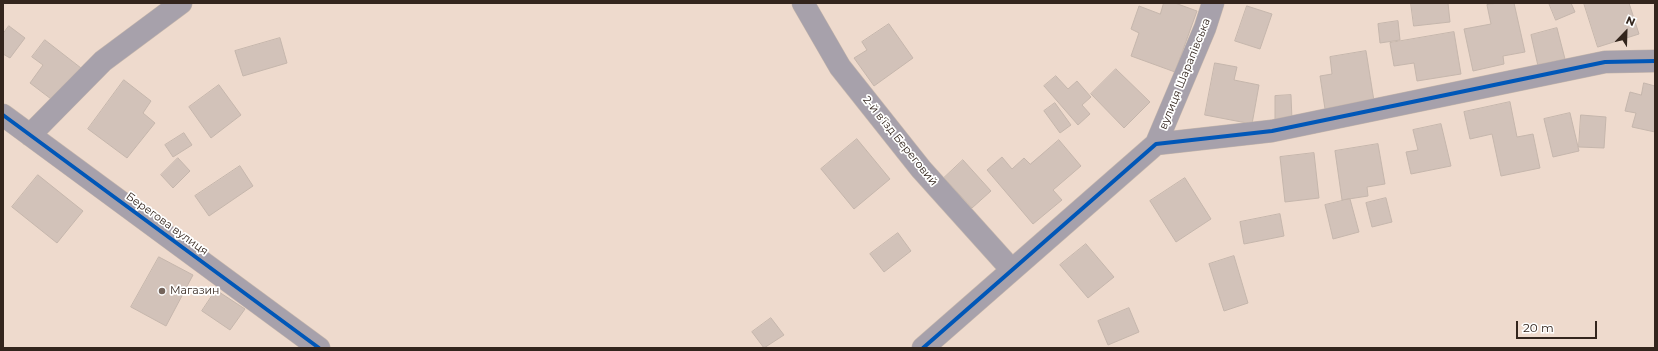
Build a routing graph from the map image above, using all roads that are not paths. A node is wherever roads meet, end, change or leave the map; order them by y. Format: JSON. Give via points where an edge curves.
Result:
{"nodes":[{"id":1,"x":181,"y":3,"type":"edge"},
{"id":2,"x":803,"y":3,"type":"edge"},
{"id":3,"x":1214,"y":3,"type":"edge"},
{"id":4,"x":1654,"y":60,"type":"edge"},
{"id":5,"x":3,"y":115,"type":"edge"},
{"id":6,"x":30,"y":135,"type":"junction"},
{"id":7,"x":1156,"y":144,"type":"junction"},
{"id":8,"x":1012,"y":269,"type":"junction"},
{"id":9,"x":319,"y":348,"type":"edge"},
{"id":10,"x":923,"y":348,"type":"edge"}],
"edges":[{"from":1,"to":6,"type":"street","via":[[103,61]]},
{"from":2,"to":8,"type":"street","name":"2-й в'їзд Береговий","via":[[840,67],[921,169]]},
{"from":3,"to":7,"type":"street","name":"вулиця Шарапівська"},
{"from":4,"to":7,"type":"street","via":[[1605,62],[1272,131]]},
{"from":5,"to":6,"type":"street","name":"Берегова вулиця"},
{"from":6,"to":9,"type":"street","name":"Берегова вулиця"},
{"from":7,"to":8,"type":"street"},
{"from":8,"to":10,"type":"street"}]}
